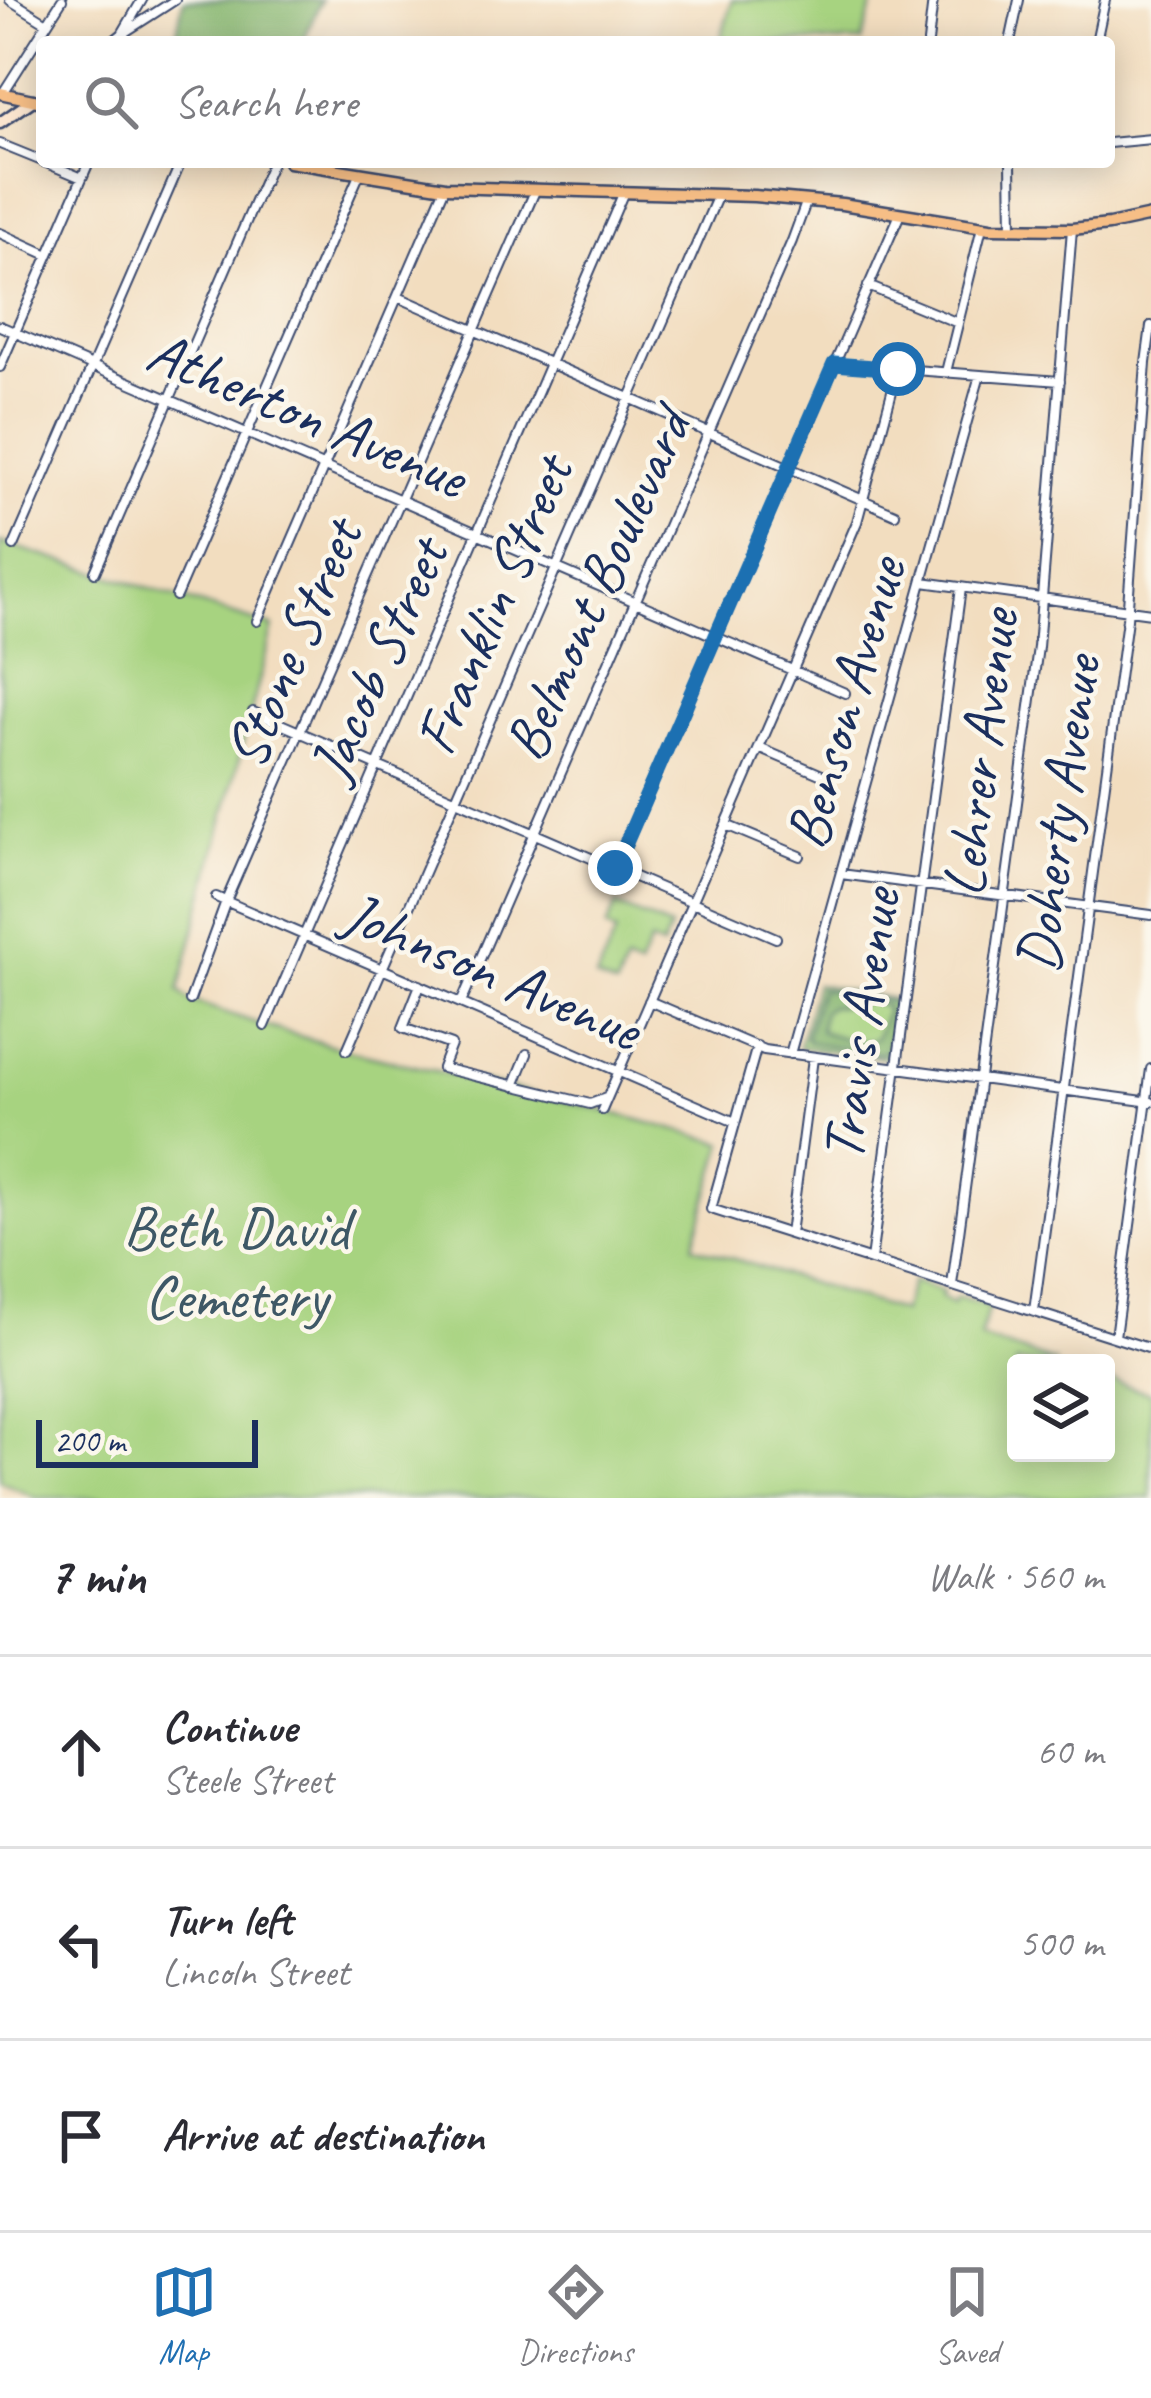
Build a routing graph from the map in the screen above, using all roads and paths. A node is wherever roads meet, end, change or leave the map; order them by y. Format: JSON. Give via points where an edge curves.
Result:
{"nodes":[{"id":1,"x":10,"y":0,"type":"edge"},
{"id":2,"x":62,"y":0,"type":"edge"},
{"id":3,"x":142,"y":0,"type":"edge"},
{"id":4,"x":175,"y":0,"type":"edge"},
{"id":5,"x":933,"y":0,"type":"edge"},
{"id":6,"x":1019,"y":0,"type":"edge"},
{"id":7,"x":1105,"y":0,"type":"edge"},
{"id":8,"x":47,"y":23,"type":"junction"},
{"id":9,"x":122,"y":34,"type":"junction"},
{"id":10,"x":38,"y":36,"type":"edge"},
{"id":11,"x":120,"y":36,"type":"edge"},
{"id":12,"x":928,"y":36,"type":"edge"},
{"id":13,"x":1011,"y":36,"type":"edge"},
{"id":14,"x":1097,"y":36,"type":"edge"},
{"id":15,"x":36,"y":40,"type":"edge"},
{"id":16,"x":1,"y":93,"type":"edge"},
{"id":17,"x":36,"y":101,"type":"edge"},
{"id":18,"x":36,"y":102,"type":"edge"},
{"id":19,"x":0,"y":123,"type":"edge"},
{"id":20,"x":1151,"y":139,"type":"edge"},
{"id":21,"x":1115,"y":142,"type":"edge"},
{"id":22,"x":0,"y":144,"type":"edge"},
{"id":23,"x":36,"y":159,"type":"edge"},
{"id":24,"x":58,"y":168,"type":"edge"},
{"id":25,"x":86,"y":168,"type":"edge"},
{"id":26,"x":178,"y":168,"type":"edge"},
{"id":27,"x":269,"y":168,"type":"edge"},
{"id":28,"x":321,"y":168,"type":"edge"},
{"id":29,"x":1011,"y":168,"type":"edge"},
{"id":30,"x":359,"y":175,"type":"junction"},
{"id":31,"x":82,"y":178,"type":"junction"},
{"id":32,"x":446,"y":187,"type":"junction"},
{"id":33,"x":536,"y":191,"type":"junction"},
{"id":34,"x":623,"y":194,"type":"junction"},
{"id":35,"x":718,"y":195,"type":"junction"},
{"id":36,"x":807,"y":200,"type":"junction"},
{"id":37,"x":900,"y":214,"type":"junction"},
{"id":38,"x":1151,"y":216,"type":"edge"},
{"id":39,"x":982,"y":227,"type":"junction"},
{"id":40,"x":1012,"y":229,"type":"junction"},
{"id":41,"x":1072,"y":229,"type":"junction"},
{"id":42,"x":0,"y":233,"type":"edge"},
{"id":43,"x":48,"y":255,"type":"junction"},
{"id":44,"x":868,"y":286,"type":"junction"},
{"id":45,"x":398,"y":297,"type":"junction"},
{"id":46,"x":958,"y":323,"type":"junction"},
{"id":47,"x":0,"y":326,"type":"edge"},
{"id":48,"x":1151,"y":326,"type":"edge"},
{"id":49,"x":475,"y":330,"type":"junction"},
{"id":50,"x":15,"y":333,"type":"junction"},
{"id":51,"x":552,"y":364,"type":"junction"},
{"id":52,"x":834,"y":364,"type":"junction"},
{"id":53,"x":92,"y":366,"type":"junction"},
{"id":54,"x":0,"y":367,"type":"edge"},
{"id":55,"x":898,"y":369,"type":"junction"},
{"id":56,"x":946,"y":372,"type":"junction"},
{"id":57,"x":980,"y":375,"type":"junction"},
{"id":58,"x":1060,"y":381,"type":"junction"},
{"id":59,"x":629,"y":398,"type":"junction"},
{"id":60,"x":169,"y":400,"type":"junction"},
{"id":61,"x":709,"y":432,"type":"junction"},
{"id":62,"x":246,"y":433,"type":"junction"},
{"id":63,"x":324,"y":466,"type":"junction"},
{"id":64,"x":789,"y":467,"type":"junction"},
{"id":65,"x":863,"y":499,"type":"junction"},
{"id":66,"x":401,"y":500,"type":"junction"},
{"id":67,"x":896,"y":514,"type":"dead end"},
{"id":68,"x":478,"y":534,"type":"junction"},
{"id":69,"x":14,"y":546,"type":"dead end"},
{"id":70,"x":555,"y":567,"type":"junction"},
{"id":71,"x":95,"y":572,"type":"dead end"},
{"id":72,"x":923,"y":582,"type":"junction"},
{"id":73,"x":961,"y":588,"type":"junction"},
{"id":74,"x":176,"y":596,"type":"dead end"},
{"id":75,"x":1043,"y":599,"type":"junction"},
{"id":76,"x":635,"y":602,"type":"junction"},
{"id":77,"x":1126,"y":610,"type":"junction"},
{"id":78,"x":1151,"y":613,"type":"edge"},
{"id":79,"x":257,"y":621,"type":"dead end"},
{"id":80,"x":716,"y":637,"type":"junction"},
{"id":81,"x":793,"y":670,"type":"junction"},
{"id":82,"x":845,"y":693,"type":"dead end"},
{"id":83,"x":254,"y":712,"type":"dead end"},
{"id":84,"x":300,"y":732,"type":"junction"},
{"id":85,"x":759,"y":748,"type":"junction"},
{"id":86,"x":377,"y":765,"type":"junction"},
{"id":87,"x":822,"y":776,"type":"dead end"},
{"id":88,"x":455,"y":799,"type":"junction"},
{"id":89,"x":726,"y":825,"type":"junction"},
{"id":90,"x":535,"y":833,"type":"junction"},
{"id":91,"x":800,"y":856,"type":"dead end"},
{"id":92,"x":615,"y":868,"type":"junction"},
{"id":93,"x":841,"y":874,"type":"junction"},
{"id":94,"x":921,"y":885,"type":"junction"},
{"id":95,"x":1004,"y":896,"type":"junction"},
{"id":96,"x":216,"y":897,"type":"dead end"},
{"id":97,"x":226,"y":901,"type":"junction"},
{"id":98,"x":692,"y":902,"type":"junction"},
{"id":99,"x":1088,"y":907,"type":"junction"},
{"id":100,"x":1151,"y":915,"type":"edge"},
{"id":101,"x":304,"y":935,"type":"junction"},
{"id":102,"x":776,"y":938,"type":"dead end"},
{"id":103,"x":381,"y":968,"type":"junction"},
{"id":104,"x":420,"y":985,"type":"junction"},
{"id":105,"x":190,"y":1000,"type":"dead end"},
{"id":106,"x":649,"y":1000,"type":"junction"},
{"id":107,"x":461,"y":1003,"type":"junction"},
{"id":108,"x":265,"y":1026,"type":"dead end"},
{"id":109,"x":757,"y":1046,"type":"junction"},
{"id":110,"x":346,"y":1050,"type":"dead end"},
{"id":111,"x":526,"y":1054,"type":"dead end"},
{"id":112,"x":790,"y":1054,"type":"junction"},
{"id":113,"x":814,"y":1058,"type":"junction"},
{"id":114,"x":896,"y":1068,"type":"junction"},
{"id":115,"x":1151,"y":1070,"type":"edge"},
{"id":116,"x":618,"y":1072,"type":"junction"},
{"id":117,"x":980,"y":1079,"type":"junction"},
{"id":118,"x":514,"y":1086,"type":"junction"},
{"id":119,"x":1064,"y":1090,"type":"junction"},
{"id":120,"x":607,"y":1098,"type":"junction"},
{"id":121,"x":1149,"y":1102,"type":"edge"},
{"id":122,"x":602,"y":1109,"type":"dead end"},
{"id":123,"x":736,"y":1122,"type":"junction"},
{"id":124,"x":790,"y":1234,"type":"junction"},
{"id":125,"x":871,"y":1260,"type":"junction"},
{"id":126,"x":952,"y":1286,"type":"junction"},
{"id":127,"x":1034,"y":1311,"type":"junction"},
{"id":128,"x":1115,"y":1337,"type":"junction"},
{"id":129,"x":1151,"y":1349,"type":"edge"}],
"edges":[{"from":1,"to":8,"type":"street"},
{"from":2,"to":8,"type":"street"},
{"from":3,"to":9,"type":"street"},
{"from":4,"to":9,"type":"street"},
{"from":5,"to":12,"type":"street"},
{"from":6,"to":13,"type":"street"},
{"from":7,"to":14,"type":"street"},
{"from":8,"to":10,"type":"street"},
{"from":9,"to":11,"type":"street"},
{"from":15,"to":16,"type":"street"},
{"from":16,"to":17,"type":"main road"},
{"from":18,"to":19,"type":"main road"},
{"from":20,"to":21,"type":"street"},
{"from":22,"to":23,"type":"street"},
{"from":24,"to":31,"type":"street"},
{"from":25,"to":31,"type":"street"},
{"from":26,"to":53,"type":"street"},
{"from":27,"to":60,"type":"street"},
{"from":28,"to":30,"type":"main road"},
{"from":29,"to":40,"type":"street"},
{"from":30,"to":32,"type":"main road"},
{"from":30,"to":62,"type":"street"},
{"from":31,"to":43,"type":"street"},
{"from":32,"to":33,"type":"main road"},
{"from":32,"to":45,"type":"street"},
{"from":33,"to":34,"type":"main road"},
{"from":33,"to":49,"type":"street","name":"Stone Street"},
{"from":34,"to":35,"type":"main road"},
{"from":34,"to":51,"type":"street","name":"Jacob Street"},
{"from":35,"to":36,"type":"main road"},
{"from":35,"to":59,"type":"street","name":"Franklin Street"},
{"from":36,"to":37,"type":"main road"},
{"from":36,"to":61,"type":"street","name":"Belmont Boulevard"},
{"from":37,"to":39,"type":"main road"},
{"from":37,"to":44,"type":"street"},
{"from":38,"to":41,"type":"main road"},
{"from":39,"to":40,"type":"main road"},
{"from":39,"to":46,"type":"street"},
{"from":40,"to":41,"type":"main road"},
{"from":41,"to":58,"type":"street","name":"Lehrer Avenue"},
{"from":42,"to":43,"type":"street"},
{"from":43,"to":50,"type":"street"},
{"from":44,"to":46,"type":"street"},
{"from":44,"to":52,"type":"street"},
{"from":45,"to":49,"type":"street"},
{"from":45,"to":63,"type":"street"},
{"from":46,"to":56,"type":"street"},
{"from":47,"to":50,"type":"street","name":"Atherton Avenue"},
{"from":48,"to":77,"type":"street","name":"Doherty Avenue"},
{"from":49,"to":51,"type":"street"},
{"from":49,"to":66,"type":"street","name":"Stone Street"},
{"from":50,"to":53,"type":"street","name":"Atherton Avenue"},
{"from":50,"to":54,"type":"street"},
{"from":51,"to":59,"type":"street"},
{"from":51,"to":68,"type":"street","name":"Jacob Street"},
{"from":52,"to":55,"type":"street"},
{"from":52,"to":64,"type":"street"},
{"from":53,"to":60,"type":"street","name":"Atherton Avenue"},
{"from":53,"to":69,"type":"street"},
{"from":55,"to":56,"type":"street"},
{"from":55,"to":65,"type":"street"},
{"from":56,"to":57,"type":"street"},
{"from":57,"to":58,"type":"street"},
{"from":57,"to":72,"type":"street","name":"Benson Avenue"},
{"from":58,"to":75,"type":"street","name":"Lehrer Avenue"},
{"from":59,"to":61,"type":"street"},
{"from":59,"to":70,"type":"street","name":"Franklin Street"},
{"from":60,"to":62,"type":"street","name":"Atherton Avenue"},
{"from":60,"to":71,"type":"street"},
{"from":61,"to":64,"type":"street"},
{"from":61,"to":76,"type":"street","name":"Belmont Boulevard"},
{"from":62,"to":63,"type":"street","name":"Atherton Avenue"},
{"from":62,"to":74,"type":"street"},
{"from":63,"to":66,"type":"street","name":"Atherton Avenue"},
{"from":63,"to":79,"type":"street"},
{"from":64,"to":65,"type":"street"},
{"from":64,"to":80,"type":"street"},
{"from":65,"to":67,"type":"street"},
{"from":65,"to":81,"type":"street"},
{"from":66,"to":68,"type":"street","name":"Atherton Avenue"},
{"from":66,"to":84,"type":"street","name":"Stone Street"},
{"from":68,"to":70,"type":"street","name":"Atherton Avenue"},
{"from":68,"to":86,"type":"street","name":"Jacob Street"},
{"from":70,"to":76,"type":"street","name":"Atherton Avenue"},
{"from":70,"to":88,"type":"street","name":"Franklin Street"},
{"from":72,"to":73,"type":"street"},
{"from":72,"to":93,"type":"street","name":"Benson Avenue"},
{"from":73,"to":75,"type":"street"},
{"from":73,"to":94,"type":"street","name":"Travis Avenue"},
{"from":75,"to":77,"type":"street"},
{"from":75,"to":95,"type":"street","name":"Lehrer Avenue"},
{"from":76,"to":80,"type":"street","name":"Atherton Avenue"},
{"from":76,"to":90,"type":"street","name":"Belmont Boulevard"},
{"from":77,"to":78,"type":"street"},
{"from":77,"to":99,"type":"street","name":"Doherty Avenue"},
{"from":80,"to":81,"type":"street","name":"Atherton Avenue"},
{"from":80,"to":92,"type":"street"},
{"from":81,"to":82,"type":"street","name":"Atherton Avenue"},
{"from":81,"to":85,"type":"street"},
{"from":83,"to":84,"type":"street"},
{"from":84,"to":86,"type":"street"},
{"from":84,"to":97,"type":"street","name":"Stone Street"},
{"from":85,"to":87,"type":"street"},
{"from":85,"to":89,"type":"street"},
{"from":86,"to":88,"type":"street"},
{"from":86,"to":101,"type":"street","name":"Jacob Street"},
{"from":88,"to":90,"type":"street"},
{"from":88,"to":103,"type":"street","name":"Franklin Street"},
{"from":89,"to":91,"type":"street"},
{"from":89,"to":98,"type":"street"},
{"from":90,"to":92,"type":"street"},
{"from":90,"to":107,"type":"street","name":"Belmont Boulevard"},
{"from":92,"to":98,"type":"street"},
{"from":93,"to":94,"type":"street"},
{"from":93,"to":112,"type":"street","name":"Benson Avenue"},
{"from":94,"to":95,"type":"street"},
{"from":94,"to":114,"type":"street","name":"Travis Avenue"},
{"from":95,"to":99,"type":"street"},
{"from":95,"to":117,"type":"street","name":"Lehrer Avenue"},
{"from":96,"to":97,"type":"street","name":"Johnson Avenue"},
{"from":97,"to":101,"type":"street","name":"Johnson Avenue"},
{"from":97,"to":105,"type":"street","name":"Stone Street"},
{"from":98,"to":102,"type":"street"},
{"from":98,"to":106,"type":"street"},
{"from":99,"to":100,"type":"street"},
{"from":99,"to":119,"type":"street","name":"Doherty Avenue"},
{"from":101,"to":103,"type":"street","name":"Johnson Avenue"},
{"from":101,"to":108,"type":"street","name":"Jacob Street"},
{"from":103,"to":104,"type":"street","name":"Johnson Avenue"},
{"from":103,"to":110,"type":"street","name":"Franklin Street"},
{"from":104,"to":107,"type":"street","name":"Johnson Avenue"},
{"from":104,"to":118,"type":"street","via":[[403,1028],[451,1045],[442,1068]]},
{"from":106,"to":109,"type":"street"},
{"from":106,"to":116,"type":"street"},
{"from":107,"to":116,"type":"street","name":"Johnson Avenue"},
{"from":109,"to":112,"type":"street"},
{"from":109,"to":123,"type":"street"},
{"from":111,"to":118,"type":"street"},
{"from":112,"to":113,"type":"street"},
{"from":113,"to":114,"type":"street"},
{"from":113,"to":124,"type":"street"},
{"from":114,"to":117,"type":"street"},
{"from":114,"to":125,"type":"street","name":"Travis Avenue"},
{"from":115,"to":121,"type":"street"},
{"from":116,"to":120,"type":"street"},
{"from":116,"to":123,"type":"street","name":"Johnson Avenue"},
{"from":117,"to":119,"type":"street"},
{"from":117,"to":126,"type":"street","name":"Lehrer Avenue"},
{"from":118,"to":120,"type":"street","via":[[590,1104]]},
{"from":119,"to":121,"type":"street"},
{"from":119,"to":127,"type":"street","name":"Doherty Avenue"},
{"from":120,"to":122,"type":"street"},
{"from":121,"to":128,"type":"street"},
{"from":123,"to":124,"type":"street","via":[[711,1209]]},
{"from":124,"to":125,"type":"street"},
{"from":125,"to":126,"type":"street"},
{"from":126,"to":127,"type":"street"},
{"from":127,"to":128,"type":"street"},
{"from":128,"to":129,"type":"street"}]}
